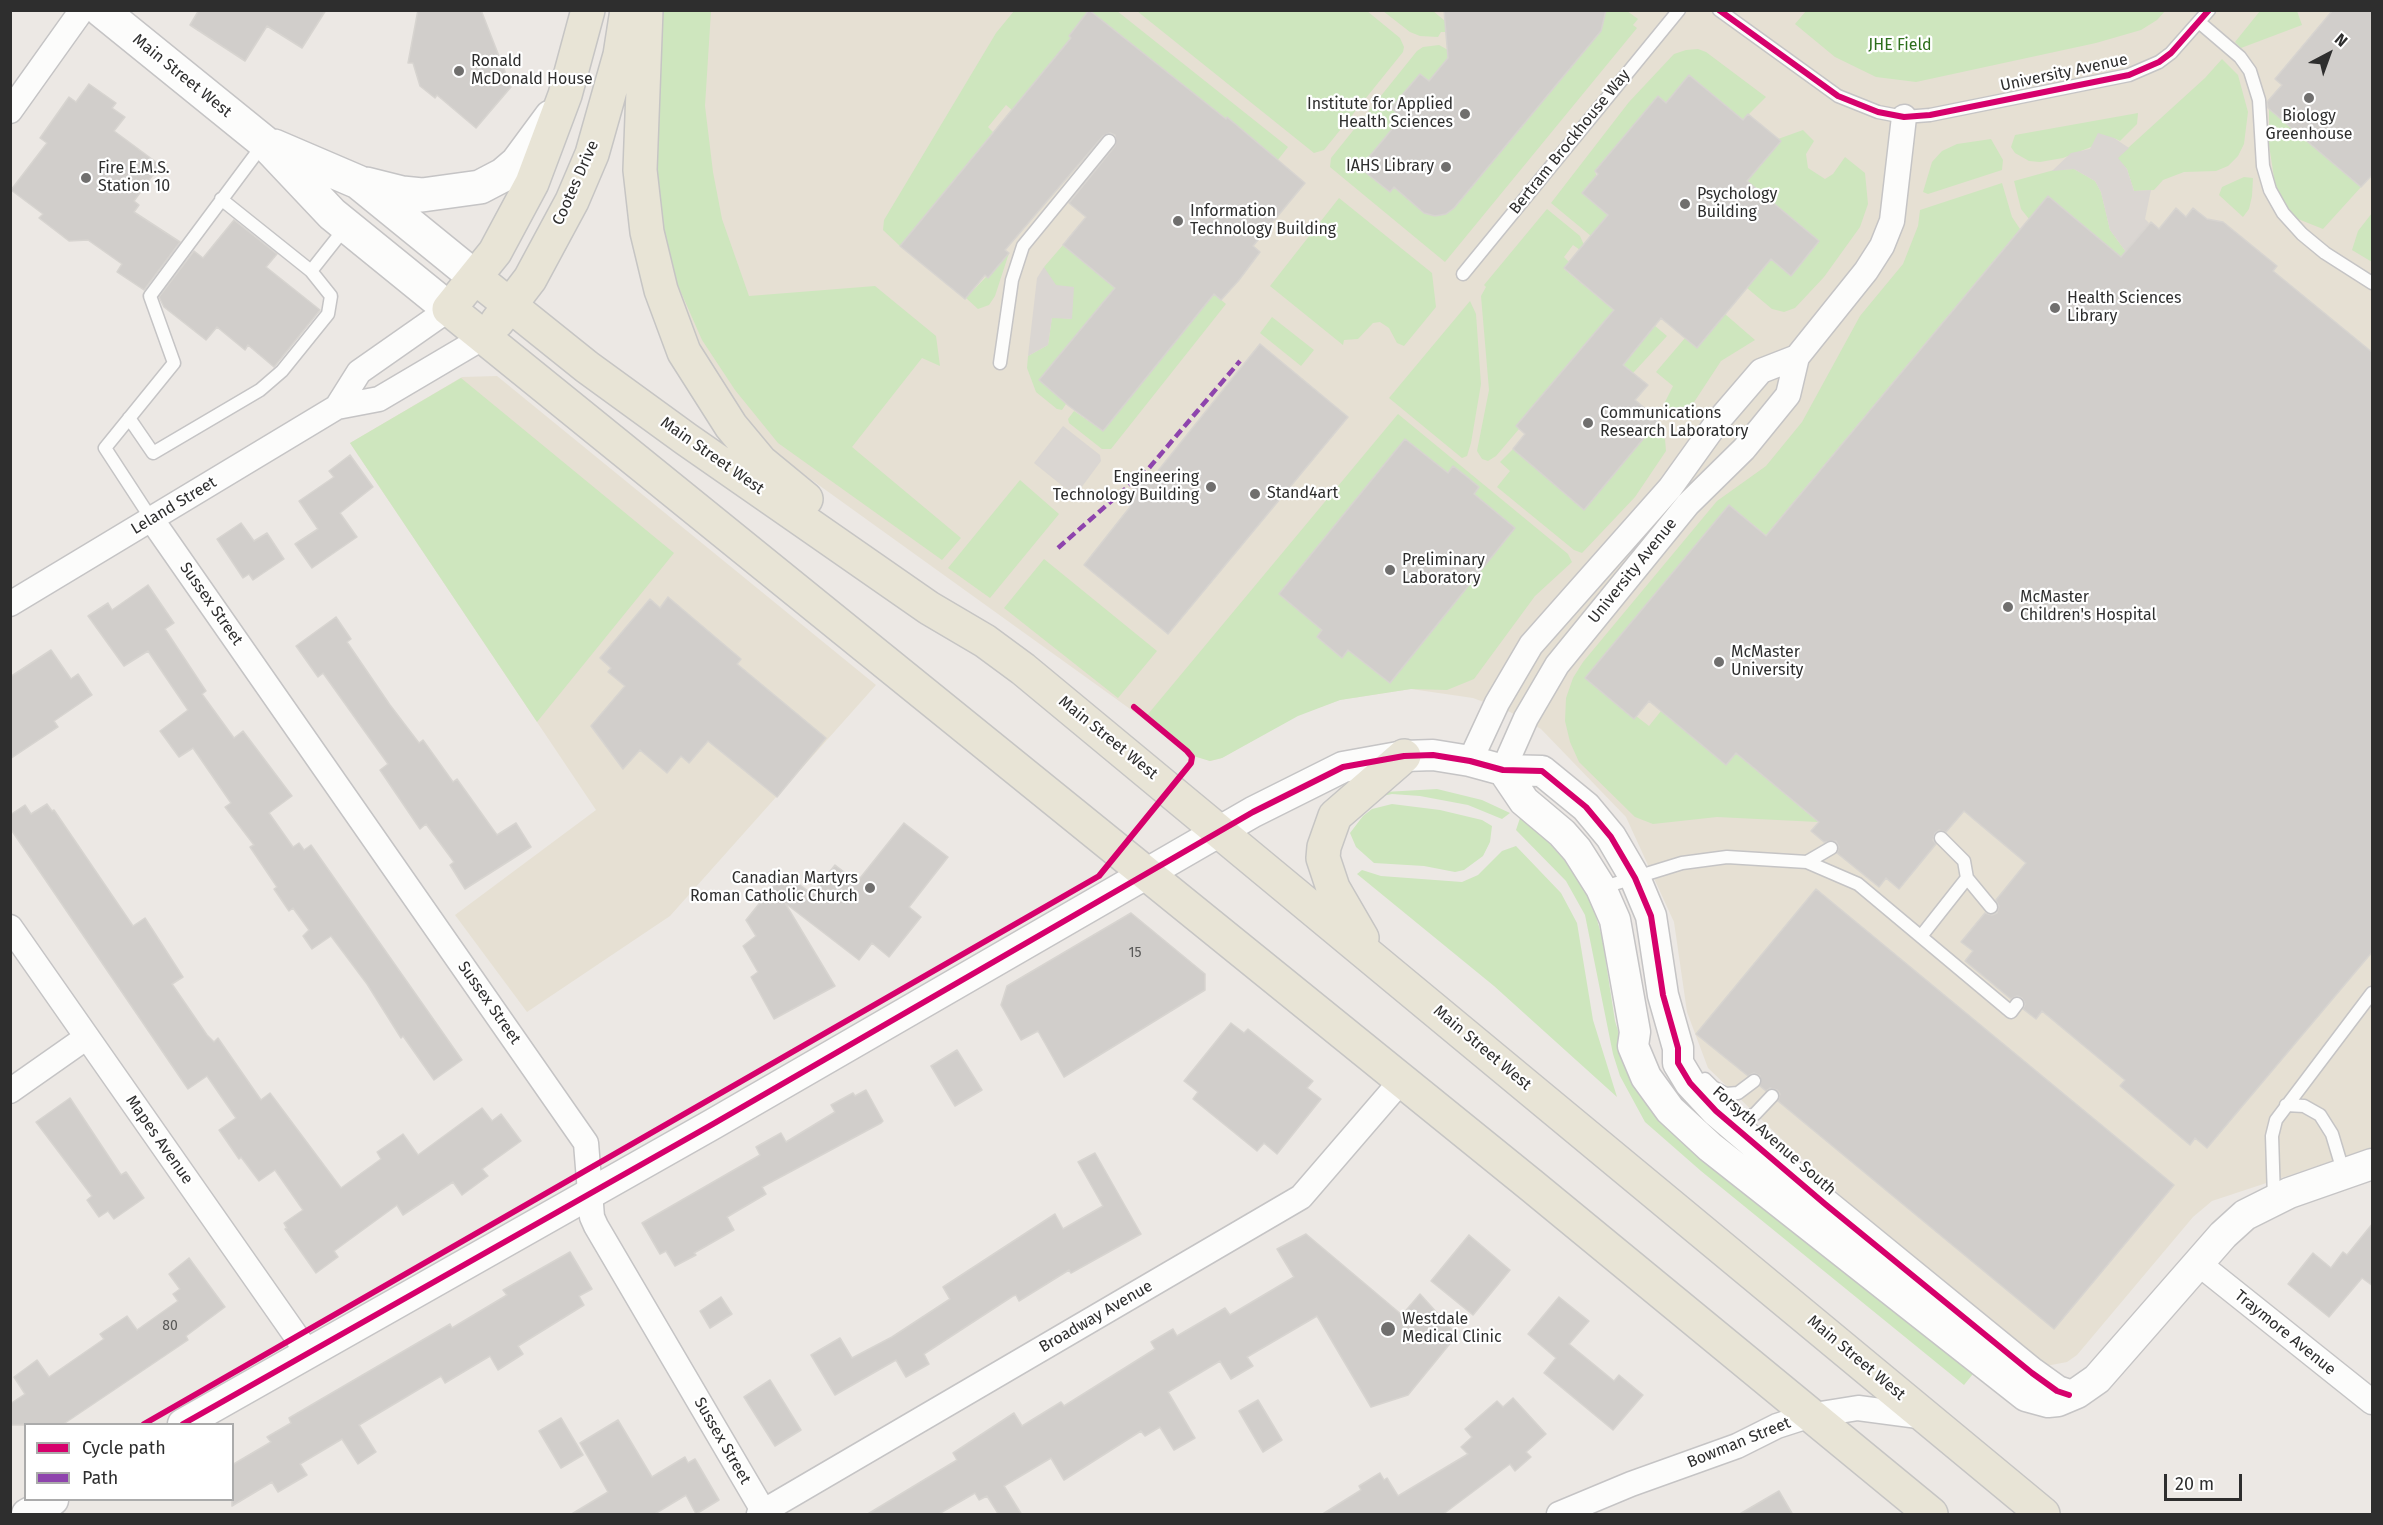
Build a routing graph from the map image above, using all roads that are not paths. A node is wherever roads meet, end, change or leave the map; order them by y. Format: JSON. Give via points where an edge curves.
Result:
{"nodes":[{"id":1,"x":82,"y":10,"type":"edge"},
{"id":2,"x":101,"y":10,"type":"edge"},
{"id":3,"x":588,"y":10,"type":"edge"},
{"id":4,"x":627,"y":10,"type":"edge"},
{"id":5,"x":646,"y":10,"type":"edge"},
{"id":6,"x":1679,"y":10,"type":"edge"},
{"id":7,"x":1719,"y":10,"type":"edge"},
{"id":8,"x":2206,"y":14,"type":"edge"},
{"id":9,"x":565,"y":95,"type":"junction"},
{"id":10,"x":10,"y":111,"type":"edge"},
{"id":11,"x":1904,"y":117,"type":"junction"},
{"id":12,"x":1109,"y":141,"type":"dead end"},
{"id":13,"x":264,"y":142,"type":"junction"},
{"id":14,"x":358,"y":182,"type":"junction"},
{"id":15,"x":221,"y":199,"type":"junction"},
{"id":16,"x":346,"y":226,"type":"junction"},
{"id":17,"x":311,"y":271,"type":"junction"},
{"id":18,"x":1463,"y":274,"type":"dead end"},
{"id":19,"x":476,"y":278,"type":"junction"},
{"id":20,"x":2373,"y":283,"type":"edge"},
{"id":21,"x":511,"y":305,"type":"junction"},
{"id":22,"x":449,"y":309,"type":"junction"},
{"id":23,"x":484,"y":337,"type":"junction"},
{"id":24,"x":1797,"y":357,"type":"junction"},
{"id":25,"x":1000,"y":363,"type":"dead end"},
{"id":26,"x":337,"y":407,"type":"junction"},
{"id":27,"x":129,"y":418,"type":"junction"},
{"id":28,"x":152,"y":520,"type":"junction"},
{"id":29,"x":10,"y":604,"type":"edge"},
{"id":30,"x":985,"y":642,"type":"junction"},
{"id":31,"x":1404,"y":756,"type":"junction"},
{"id":32,"x":1470,"y":761,"type":"junction"},
{"id":33,"x":1503,"y":770,"type":"junction"},
{"id":34,"x":1220,"y":831,"type":"junction"},
{"id":35,"x":1941,"y":838,"type":"dead end"},
{"id":36,"x":1831,"y":848,"type":"dead end"},
{"id":37,"x":1807,"y":862,"type":"junction"},
{"id":38,"x":1146,"y":874,"type":"junction"},
{"id":39,"x":1635,"y":878,"type":"junction"},
{"id":40,"x":1967,"y":878,"type":"junction"},
{"id":41,"x":1601,"y":888,"type":"junction"},
{"id":42,"x":1990,"y":907,"type":"dead end"},
{"id":43,"x":10,"y":927,"type":"edge"},
{"id":44,"x":1922,"y":935,"type":"junction"},
{"id":45,"x":1374,"y":957,"type":"junction"},
{"id":46,"x":2373,"y":993,"type":"edge"},
{"id":47,"x":2017,"y":1004,"type":"dead end"},
{"id":48,"x":87,"y":1037,"type":"junction"},
{"id":49,"x":1688,"y":1057,"type":"junction"},
{"id":50,"x":1401,"y":1081,"type":"junction"},
{"id":51,"x":1754,"y":1081,"type":"dead end"},
{"id":52,"x":10,"y":1091,"type":"edge"},
{"id":53,"x":1676,"y":1096,"type":"dead end"},
{"id":54,"x":1772,"y":1096,"type":"dead end"},
{"id":55,"x":2286,"y":1105,"type":"junction"},
{"id":56,"x":1760,"y":1110,"type":"junction"},
{"id":57,"x":1695,"y":1116,"type":"dead end"},
{"id":58,"x":1741,"y":1127,"type":"junction"},
{"id":59,"x":2373,"y":1164,"type":"edge"},
{"id":60,"x":2344,"y":1175,"type":"junction"},
{"id":61,"x":591,"y":1194,"type":"junction"},
{"id":62,"x":2274,"y":1200,"type":"junction"},
{"id":63,"x":2198,"y":1263,"type":"junction"},
{"id":64,"x":308,"y":1353,"type":"junction"},
{"id":65,"x":2073,"y":1394,"type":"junction"},
{"id":66,"x":2373,"y":1402,"type":"edge"},
{"id":67,"x":1808,"y":1416,"type":"junction"},
{"id":68,"x":1927,"y":1417,"type":"junction"},
{"id":69,"x":186,"y":1423,"type":"edge"},
{"id":70,"x":51,"y":1501,"type":"edge"},
{"id":71,"x":762,"y":1514,"type":"edge"},
{"id":72,"x":27,"y":1515,"type":"edge"},
{"id":73,"x":1559,"y":1515,"type":"edge"},
{"id":74,"x":1931,"y":1515,"type":"edge"},
{"id":75,"x":2043,"y":1515,"type":"edge"}],
"edges":[{"from":1,"to":10,"type":"street"},
{"from":2,"to":13,"type":"main road","name":"Main Street West"},
{"from":3,"to":9,"type":"main road"},
{"from":4,"to":21,"type":"main road","name":"Cootes Drive","via":[[620,55],[592,154],[572,201],[530,279]]},
{"from":5,"to":30,"type":"main road","via":[[640,170],[643,202],[654,264],[684,352],[731,426],[761,462],[937,595]]},
{"from":6,"to":18,"type":"lane","name":"Bertram Brockhouse Way"},
{"from":7,"to":11,"type":"lane","via":[[1838,96],[1878,112]]},
{"from":8,"to":11,"type":"lane","name":"University Avenue","via":[[2159,62],[2129,75]]},
{"from":8,"to":20,"type":"lane","via":[[2250,71],[2259,100],[2263,166],[2283,213],[2325,253]]},
{"from":9,"to":14,"type":"main road","via":[[517,163],[480,187],[422,195]]},
{"from":9,"to":19,"type":"main road","via":[[518,213]]},
{"from":11,"to":24,"type":"street","name":"University Avenue","via":[[1892,221],[1882,246]]},
{"from":12,"to":25,"type":"lane","via":[[1023,246],[1012,280]]},
{"from":13,"to":14,"type":"main road","name":"Main Street West"},
{"from":13,"to":15,"type":"lane"},
{"from":13,"to":16,"type":"main road","name":"Main Street West"},
{"from":14,"to":19,"type":"main road","name":"Main Street West"},
{"from":15,"to":17,"type":"lane"},
{"from":15,"to":27,"type":"lane","via":[[150,296],[174,363]]},
{"from":16,"to":17,"type":"lane"},
{"from":16,"to":22,"type":"main road","name":"Main Street West"},
{"from":17,"to":27,"type":"lane","via":[[331,296],[328,314],[282,371],[260,390],[153,453]]},
{"from":19,"to":21,"type":"main road","name":"Main Street West"},
{"from":19,"to":22,"type":"main road"},
{"from":21,"to":23,"type":"main road","name":"Cootes Drive"},
{"from":21,"to":30,"type":"main road","name":"Main Street West","via":[[587,367],[686,439],[928,608]]},
{"from":22,"to":23,"type":"main road","name":"Main Street West"},
{"from":22,"to":26,"type":"street","name":"Leland Street","via":[[359,372]]},
{"from":23,"to":26,"type":"street","name":"Leland Street","via":[[379,399]]},
{"from":23,"to":38,"type":"main road","name":"Main Street West"},
{"from":24,"to":32,"type":"street","name":"University Avenue","via":[[1761,371],[1712,428],[1662,497],[1531,645],[1497,703]]},
{"from":24,"to":33,"type":"street","name":"University Avenue","via":[[1788,395],[1744,449],[1688,504],[1557,664],[1526,718]]},
{"from":26,"to":28,"type":"street","name":"Leland Street"},
{"from":27,"to":28,"type":"lane","via":[[105,448]]},
{"from":28,"to":29,"type":"street","name":"Leland Street"},
{"from":28,"to":61,"type":"street","name":"Sussex Street","via":[[586,1143]]},
{"from":30,"to":34,"type":"main road","name":"Main Street West"},
{"from":31,"to":32,"type":"street","via":[[1433,755]]},
{"from":31,"to":34,"type":"street","via":[[1343,767]]},
{"from":31,"to":45,"type":"main road","via":[[1347,802],[1335,816],[1324,847],[1323,858],[1333,888]]},
{"from":32,"to":33,"type":"street"},
{"from":33,"to":39,"type":"street","name":"Forsyth Avenue South","via":[[1542,771],[1557,782],[1600,822]]},
{"from":33,"to":41,"type":"street","via":[[1524,801],[1577,850]]},
{"from":34,"to":38,"type":"street"},
{"from":34,"to":45,"type":"main road","name":"Main Street West"},
{"from":35,"to":40,"type":"lane","via":[[1964,861]]},
{"from":36,"to":37,"type":"lane"},
{"from":37,"to":39,"type":"lane","via":[[1727,857],[1682,863]]},
{"from":37,"to":44,"type":"lane","via":[[1857,885]]},
{"from":38,"to":50,"type":"main road","name":"Main Street West"},
{"from":38,"to":61,"type":"street"},
{"from":39,"to":41,"type":"lane"},
{"from":39,"to":49,"type":"street","name":"Forsyth Avenue South","via":[[1651,916],[1663,995]]},
{"from":40,"to":42,"type":"lane"},
{"from":40,"to":44,"type":"lane"},
{"from":41,"to":65,"type":"street","via":[[1614,921],[1641,1038],[1633,1046],[1646,1077],[1670,1110],[1710,1147],[2008,1384],[2036,1400],[2058,1401]]},
{"from":43,"to":48,"type":"street","name":"Mapes Avenue"},
{"from":44,"to":47,"type":"lane","via":[[1976,976],[2011,1012]]},
{"from":45,"to":68,"type":"main road","name":"Main Street West"},
{"from":46,"to":55,"type":"lane"},
{"from":48,"to":52,"type":"street"},
{"from":48,"to":64,"type":"street","name":"Mapes Avenue"},
{"from":49,"to":51,"type":"lane","via":[[1713,1087],[1726,1094],[1738,1093]]},
{"from":49,"to":58,"type":"street","name":"Forsyth Avenue South","via":[[1678,1063],[1690,1083]]},
{"from":50,"to":67,"type":"main road","name":"Main Street West"},
{"from":50,"to":71,"type":"street","name":"Broadway Avenue","via":[[1301,1197]]},
{"from":53,"to":57,"type":"lane"},
{"from":54,"to":56,"type":"lane"},
{"from":55,"to":60,"type":"lane","via":[[2304,1106],[2320,1115],[2331,1134]]},
{"from":55,"to":62,"type":"lane","via":[[2272,1136]]},
{"from":56,"to":58,"type":"lane","via":[[1755,1119]]},
{"from":56,"to":58,"type":"lane","via":[[1745,1119]]},
{"from":58,"to":65,"type":"street","name":"Forsyth Avenue South","via":[[1790,1174],[2032,1373],[2057,1391]]},
{"from":59,"to":60,"type":"street"},
{"from":60,"to":62,"type":"street"},
{"from":61,"to":64,"type":"street"},
{"from":61,"to":71,"type":"street","name":"Sussex Street","via":[[596,1226]]},
{"from":62,"to":63,"type":"street","via":[[2234,1225]]},
{"from":63,"to":65,"type":"street","via":[[2117,1359],[2097,1379]]},
{"from":63,"to":66,"type":"street","name":"Traymore Avenue"},
{"from":64,"to":69,"type":"street"},
{"from":67,"to":68,"type":"street","name":"Bowman Street","via":[[1858,1408]]},
{"from":67,"to":73,"type":"street","name":"Bowman Street"},
{"from":67,"to":74,"type":"main road","name":"Main Street West"},
{"from":68,"to":75,"type":"main road","name":"Main Street West"},
{"from":70,"to":72,"type":"street"}]}
